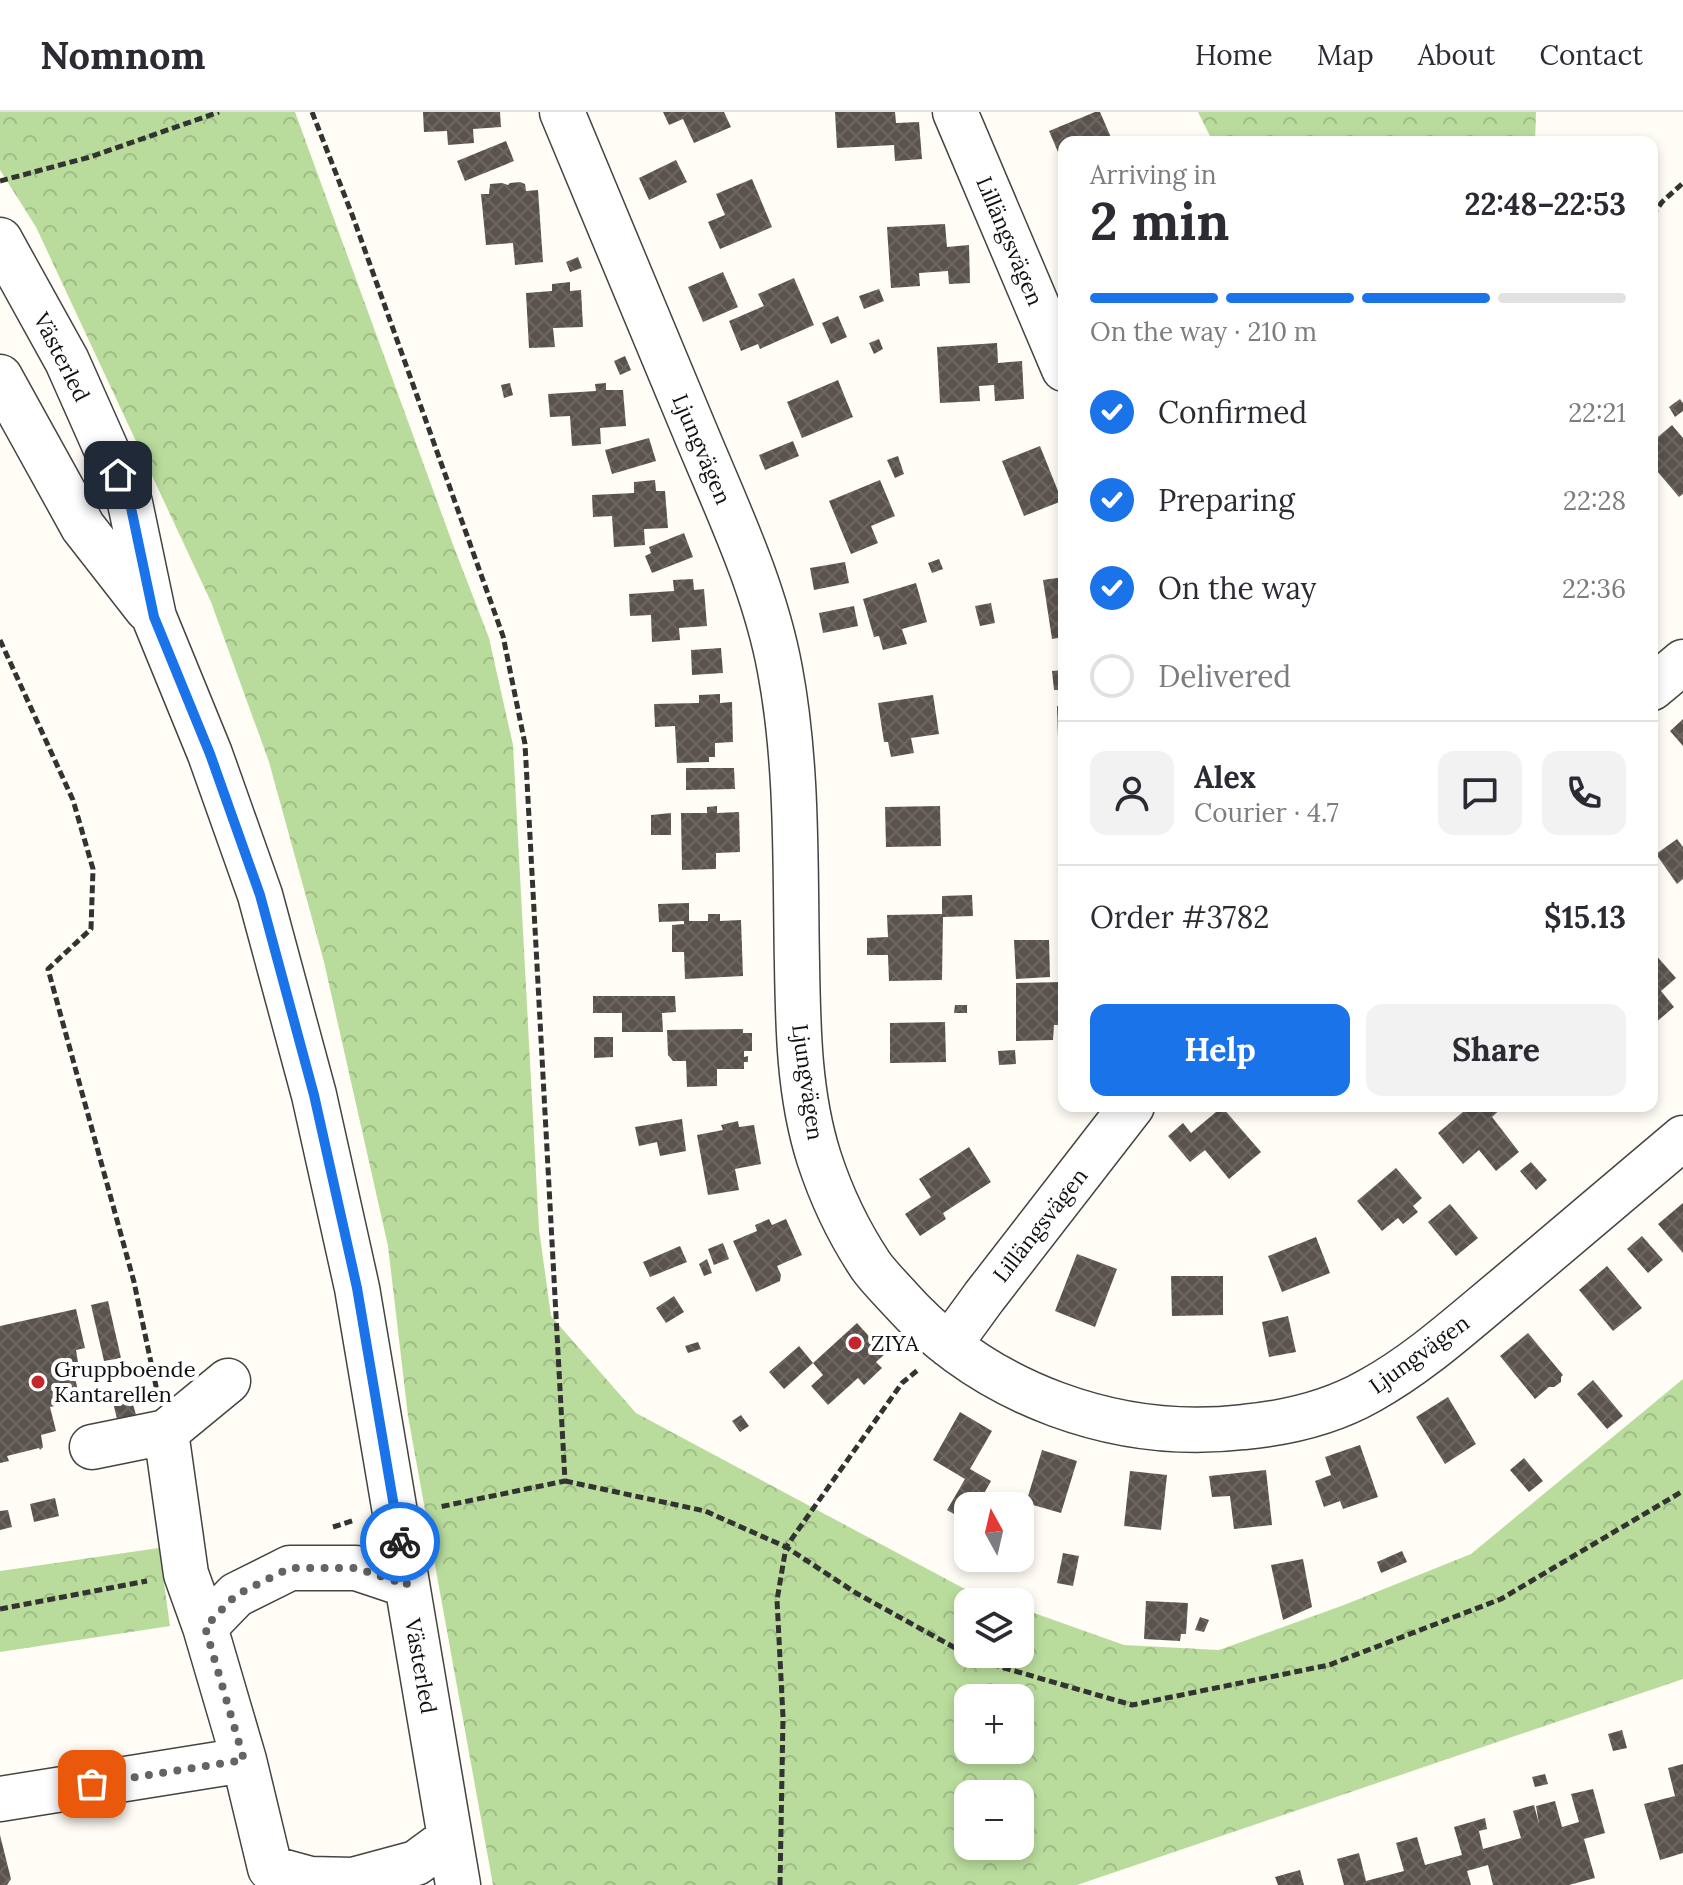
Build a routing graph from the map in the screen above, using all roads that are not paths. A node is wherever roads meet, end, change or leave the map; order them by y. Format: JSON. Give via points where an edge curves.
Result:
{"nodes":[{"id":1,"x":562,"y":112,"type":"edge"},
{"id":2,"x":955,"y":112,"type":"edge"},
{"id":3,"x":0,"y":240,"type":"edge"},
{"id":4,"x":1058,"y":355,"type":"edge"},
{"id":5,"x":0,"y":377,"type":"edge"},
{"id":6,"x":154,"y":617,"type":"junction"},
{"id":7,"x":1683,"y":662,"type":"edge"},
{"id":8,"x":1658,"y":683,"type":"edge"},
{"id":9,"x":1127,"y":1112,"type":"edge"},
{"id":10,"x":1683,"y":1138,"type":"edge"},
{"id":11,"x":949,"y":1345,"type":"junction"},
{"id":12,"x":228,"y":1381,"type":"dead end"},
{"id":13,"x":166,"y":1432,"type":"junction"},
{"id":14,"x":92,"y":1447,"type":"dead end"},
{"id":15,"x":407,"y":1585,"type":"junction"},
{"id":16,"x":205,"y":1627,"type":"junction"},
{"id":17,"x":244,"y":1760,"type":"junction"},
{"id":18,"x":0,"y":1799,"type":"edge"},
{"id":19,"x":450,"y":1838,"type":"junction"},
{"id":20,"x":458,"y":1885,"type":"edge"}],
"edges":[{"from":1,"to":11,"type":"street","name":"Ljungvägen","via":[[768,615],[781,673],[793,778],[799,1052],[818,1156],[840,1212],[873,1268]]},
{"from":2,"to":4,"type":"street","name":"Lillängsvägen"},
{"from":3,"to":6,"type":"street","name":"Västerled","via":[[67,361],[130,503]]},
{"from":5,"to":6,"type":"street","name":"Västerled","via":[[83,527]]},
{"from":6,"to":15,"type":"street","name":"Västerled","via":[[260,895],[310,1080],[357,1288]]},
{"from":7,"to":8,"type":"street"},
{"from":9,"to":11,"type":"street","name":"Lillängsvägen"},
{"from":10,"to":11,"type":"street","name":"Ljungvägen","via":[[1428,1352],[1366,1393],[1296,1418],[1218,1430],[1111,1421],[1043,1399]]},
{"from":12,"to":13,"type":"street"},
{"from":13,"to":14,"type":"street"},
{"from":13,"to":16,"type":"street","via":[[186,1574]]},
{"from":15,"to":16,"type":"street","via":[[356,1568],[290,1568],[236,1595]]},
{"from":15,"to":19,"type":"street","name":"Västerled"},
{"from":16,"to":17,"type":"street"},
{"from":17,"to":18,"type":"street"},
{"from":17,"to":19,"type":"street","via":[[270,1868],[310,1879],[353,1880],[416,1863]]},
{"from":19,"to":20,"type":"street","name":"Västerled"}]}
